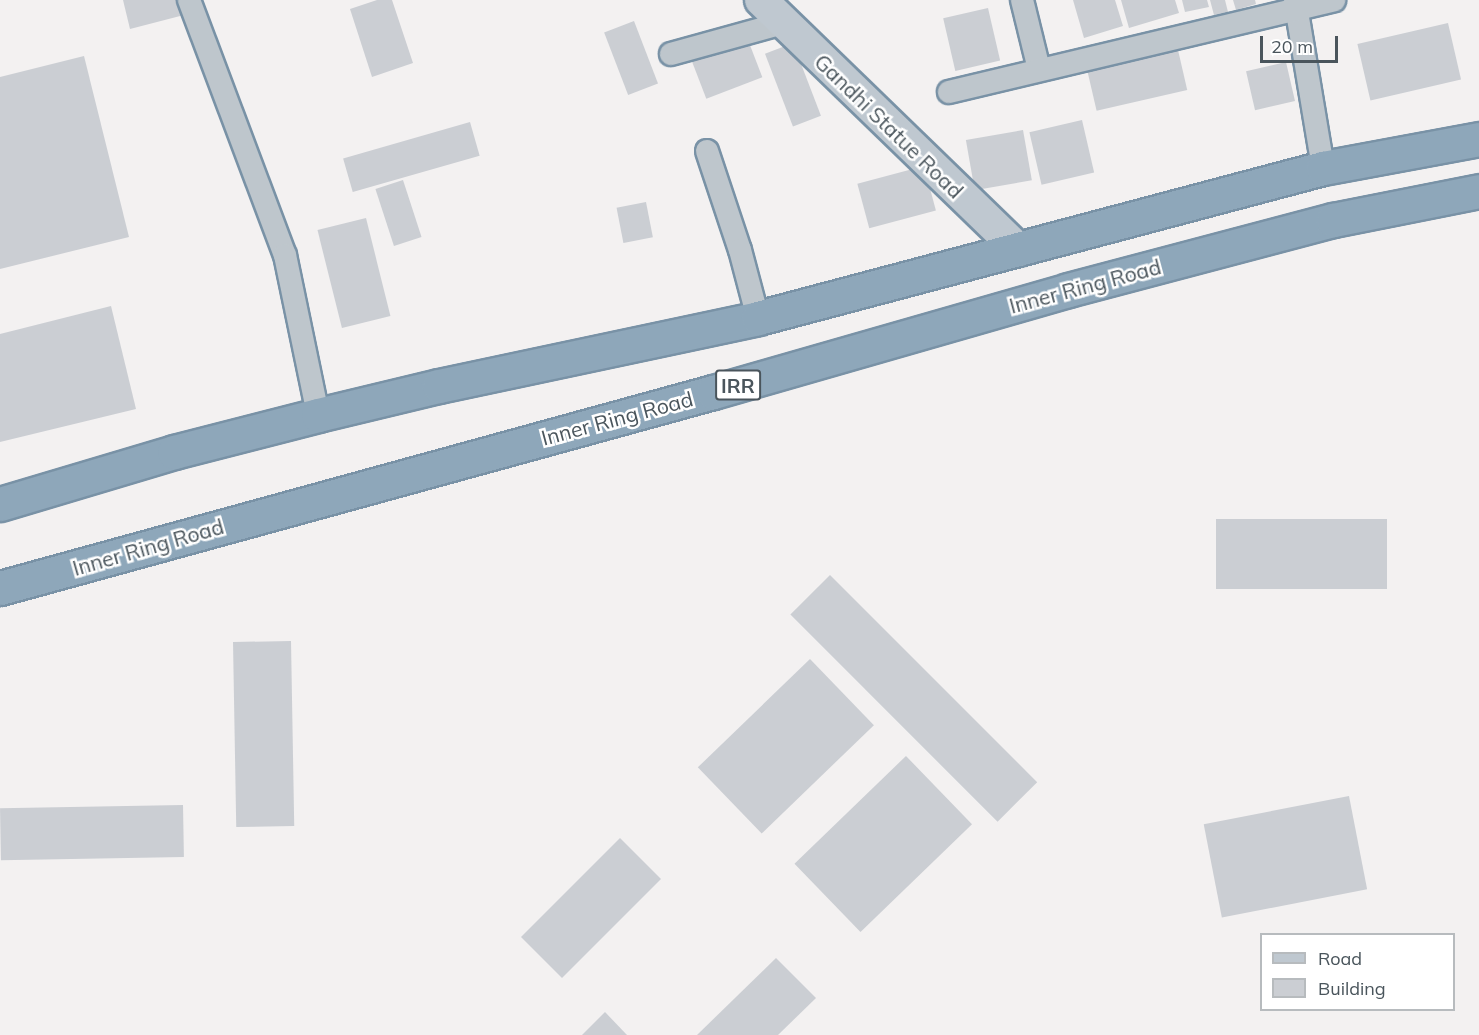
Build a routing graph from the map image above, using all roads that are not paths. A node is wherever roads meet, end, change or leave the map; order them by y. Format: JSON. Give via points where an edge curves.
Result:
{"nodes":[{"id":1,"x":189,"y":0,"type":"edge"},
{"id":2,"x":761,"y":0,"type":"edge"},
{"id":3,"x":1022,"y":0,"type":"edge"},
{"id":4,"x":1334,"y":0,"type":"edge"},
{"id":5,"x":1296,"y":5,"type":"edge"},
{"id":6,"x":783,"y":23,"type":"junction"},
{"id":7,"x":671,"y":54,"type":"dead end"},
{"id":8,"x":1039,"y":69,"type":"junction"},
{"id":9,"x":949,"y":92,"type":"dead end"},
{"id":10,"x":1479,"y":139,"type":"edge"},
{"id":11,"x":707,"y":151,"type":"dead end"},
{"id":12,"x":1323,"y":168,"type":"junction"},
{"id":13,"x":1479,"y":191,"type":"edge"},
{"id":14,"x":1019,"y":250,"type":"junction"},
{"id":15,"x":758,"y":318,"type":"junction"},
{"id":16,"x":318,"y":415,"type":"junction"},
{"id":17,"x":0,"y":504,"type":"edge"},
{"id":18,"x":0,"y":588,"type":"edge"}],
"edges":[{"from":1,"to":16,"type":"street","via":[[285,255]]},
{"from":2,"to":6,"type":"street","name":"Gandhi Statue Road"},
{"from":3,"to":8,"type":"street"},
{"from":4,"to":5,"type":"street"},
{"from":5,"to":8,"type":"street"},
{"from":5,"to":12,"type":"street"},
{"from":6,"to":7,"type":"street"},
{"from":6,"to":14,"type":"street","name":"Gandhi Statue Road"},
{"from":8,"to":9,"type":"street"},
{"from":10,"to":12,"type":"highway"},
{"from":11,"to":15,"type":"street"},
{"from":12,"to":14,"type":"highway"},
{"from":13,"to":18,"type":"highway","name":"Inner Ring Road","number":"IRR","via":[[1333,220],[1080,287]]},
{"from":14,"to":15,"type":"highway"},
{"from":15,"to":16,"type":"highway"},
{"from":16,"to":17,"type":"highway","via":[[174,452]]}]}
